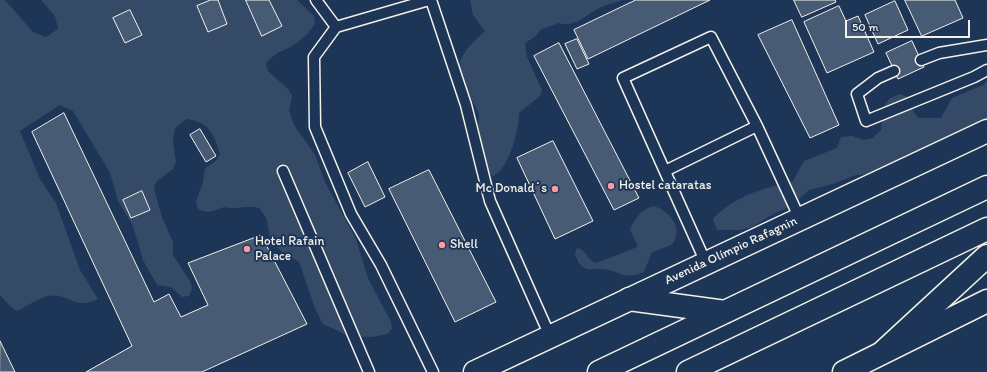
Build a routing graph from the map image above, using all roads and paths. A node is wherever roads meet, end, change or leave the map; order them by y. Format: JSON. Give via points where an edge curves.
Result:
{"nodes":[{"id":1,"x":316,"y":0,"type":"edge"},
{"id":2,"x":430,"y":0,"type":"edge"},
{"id":3,"x":336,"y":27,"type":"junction"},
{"id":4,"x":987,"y":45,"type":"edge"},
{"id":5,"x":921,"y":60,"type":"dead end"},
{"id":6,"x":987,"y":70,"type":"edge"},
{"id":7,"x":894,"y":71,"type":"dead end"},
{"id":8,"x":757,"y":126,"type":"junction"},
{"id":9,"x":987,"y":131,"type":"edge"},
{"id":10,"x":283,"y":171,"type":"dead end"},
{"id":11,"x":665,"y":171,"type":"junction"},
{"id":12,"x":987,"y":187,"type":"edge"},
{"id":13,"x":800,"y":219,"type":"junction"},
{"id":14,"x":987,"y":229,"type":"edge"},
{"id":15,"x":987,"y":256,"type":"edge"},
{"id":16,"x":706,"y":263,"type":"junction"},
{"id":17,"x":629,"y":299,"type":"junction"},
{"id":18,"x":987,"y":302,"type":"edge"},
{"id":19,"x":725,"y":312,"type":"junction"},
{"id":20,"x":550,"y":336,"type":"junction"},
{"id":21,"x":884,"y":351,"type":"junction"},
{"id":22,"x":369,"y":372,"type":"edge"},
{"id":23,"x":433,"y":372,"type":"edge"},
{"id":24,"x":476,"y":372,"type":"edge"},
{"id":25,"x":599,"y":372,"type":"edge"},
{"id":26,"x":688,"y":372,"type":"edge"},
{"id":27,"x":844,"y":372,"type":"edge"}],
"edges":[{"from":1,"to":3,"type":"lane"},
{"from":2,"to":3,"type":"lane"},
{"from":2,"to":20,"type":"lane","via":[[466,106],[490,201]]},
{"from":3,"to":23,"type":"lane","via":[[314,58],[315,127],[351,214],[381,266]]},
{"from":4,"to":5,"type":"lane","via":[[939,53]]},
{"from":6,"to":7,"type":"lane","via":[[866,121],[857,94],[878,78]]},
{"from":8,"to":11,"type":"lane"},
{"from":8,"to":11,"type":"lane","via":[[711,37],[623,78]]},
{"from":8,"to":13,"type":"lane"},
{"from":9,"to":13,"type":"main road","name":"Avenida Olímpio Rafagnin"},
{"from":10,"to":22,"type":"lane"},
{"from":11,"to":16,"type":"lane"},
{"from":12,"to":19,"type":"main road"},
{"from":13,"to":16,"type":"main road","name":"Avenida Olímpio Rafagnin"},
{"from":14,"to":26,"type":"main road"},
{"from":15,"to":21,"type":"main road"},
{"from":16,"to":17,"type":"main road","name":"Avenida Olímpio Rafagnin"},
{"from":17,"to":19,"type":"main road"},
{"from":17,"to":20,"type":"main road","name":"Avenida Olímpio Rafagnin"},
{"from":18,"to":21,"type":"main road"},
{"from":19,"to":25,"type":"main road"},
{"from":20,"to":24,"type":"main road","name":"Avenida Olímpio Rafagnin"},
{"from":21,"to":27,"type":"main road"}]}
